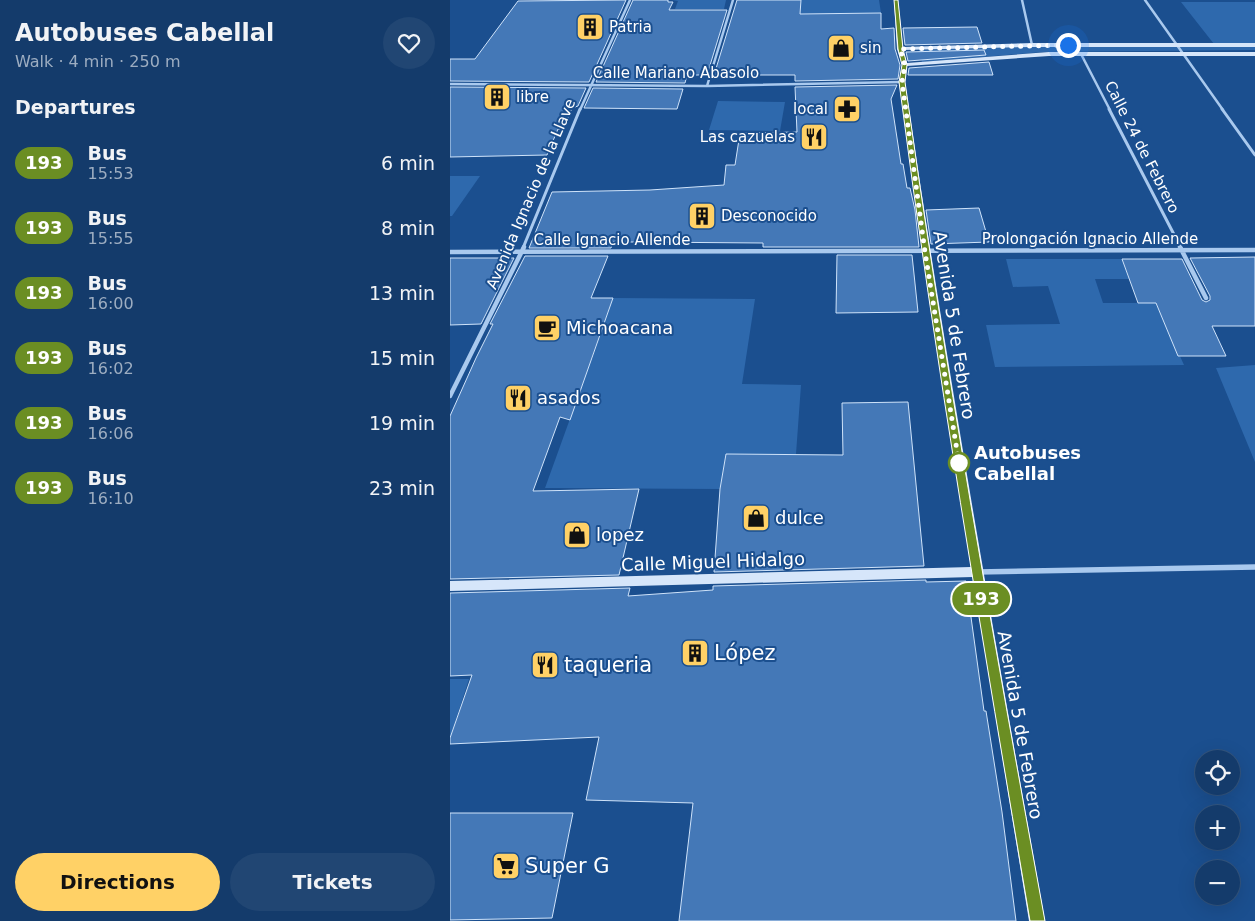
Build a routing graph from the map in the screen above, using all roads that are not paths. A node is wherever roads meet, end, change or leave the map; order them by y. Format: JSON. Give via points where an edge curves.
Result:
{"nodes":[{"id":1,"x":630,"y":0,"type":"edge"},
{"id":2,"x":733,"y":0,"type":"edge"},
{"id":3,"x":896,"y":0,"type":"edge"},
{"id":4,"x":1022,"y":0,"type":"edge"},
{"id":5,"x":1146,"y":0,"type":"edge"},
{"id":6,"x":1032,"y":45,"type":"junction"},
{"id":7,"x":1177,"y":45,"type":"junction"},
{"id":8,"x":1255,"y":45,"type":"edge"},
{"id":9,"x":900,"y":49,"type":"junction"},
{"id":10,"x":1081,"y":54,"type":"junction"},
{"id":11,"x":1183,"y":54,"type":"junction"},
{"id":12,"x":1255,"y":54,"type":"edge"},
{"id":13,"x":905,"y":65,"type":"junction"},
{"id":14,"x":902,"y":82,"type":"junction"},
{"id":15,"x":450,"y":84,"type":"edge"},
{"id":16,"x":590,"y":85,"type":"junction"},
{"id":17,"x":707,"y":86,"type":"junction"},
{"id":18,"x":1255,"y":155,"type":"edge"},
{"id":19,"x":1182,"y":250,"type":"junction"},
{"id":20,"x":1255,"y":250,"type":"edge"},
{"id":21,"x":522,"y":251,"type":"junction"},
{"id":22,"x":450,"y":252,"type":"edge"},
{"id":23,"x":925,"y":252,"type":"junction"},
{"id":24,"x":1206,"y":298,"type":"dead end"},
{"id":25,"x":450,"y":396,"type":"edge"},
{"id":26,"x":1255,"y":567,"type":"edge"},
{"id":27,"x":976,"y":572,"type":"junction"},
{"id":28,"x":450,"y":586,"type":"edge"},
{"id":29,"x":1038,"y":921,"type":"edge"}],
"edges":[{"from":1,"to":16,"type":"street","name":"Avenida Ignacio de la Llave"},
{"from":2,"to":17,"type":"street"},
{"from":3,"to":9,"type":"street","name":"Avenida 5 de Febrero"},
{"from":4,"to":6,"type":"street"},
{"from":5,"to":7,"type":"street"},
{"from":6,"to":7,"type":"street"},
{"from":6,"to":9,"type":"street"},
{"from":7,"to":8,"type":"street"},
{"from":7,"to":11,"type":"street"},
{"from":9,"to":13,"type":"street","name":"Avenida 5 de Febrero"},
{"from":10,"to":11,"type":"street"},
{"from":10,"to":13,"type":"street"},
{"from":10,"to":19,"type":"street","name":"Calle 24 de Febrero"},
{"from":11,"to":12,"type":"street"},
{"from":11,"to":18,"type":"street"},
{"from":13,"to":14,"type":"street","name":"Avenida 5 de Febrero"},
{"from":14,"to":17,"type":"street","name":"Calle Mariano Abasolo"},
{"from":14,"to":23,"type":"street","name":"Avenida 5 de Febrero"},
{"from":15,"to":16,"type":"street","name":"Calle Mariano Abasolo"},
{"from":16,"to":17,"type":"street","name":"Calle Mariano Abasolo"},
{"from":16,"to":21,"type":"street","name":"Avenida Ignacio de la Llave"},
{"from":19,"to":20,"type":"street","name":"Prolongación Ignacio Allende"},
{"from":19,"to":23,"type":"street","name":"Prolongación Ignacio Allende"},
{"from":19,"to":24,"type":"street","name":"Calle 24 de Febrero"},
{"from":21,"to":22,"type":"street","name":"Calle Ignacio Allende"},
{"from":21,"to":23,"type":"street","name":"Calle Ignacio Allende"},
{"from":21,"to":25,"type":"street","name":"Avenida Ignacio de la Llave"},
{"from":23,"to":27,"type":"street","name":"Avenida 5 de Febrero"},
{"from":26,"to":27,"type":"street"},
{"from":27,"to":28,"type":"street","name":"Calle Miguel Hidalgo"},
{"from":27,"to":29,"type":"street","name":"Avenida 5 de Febrero"}]}
